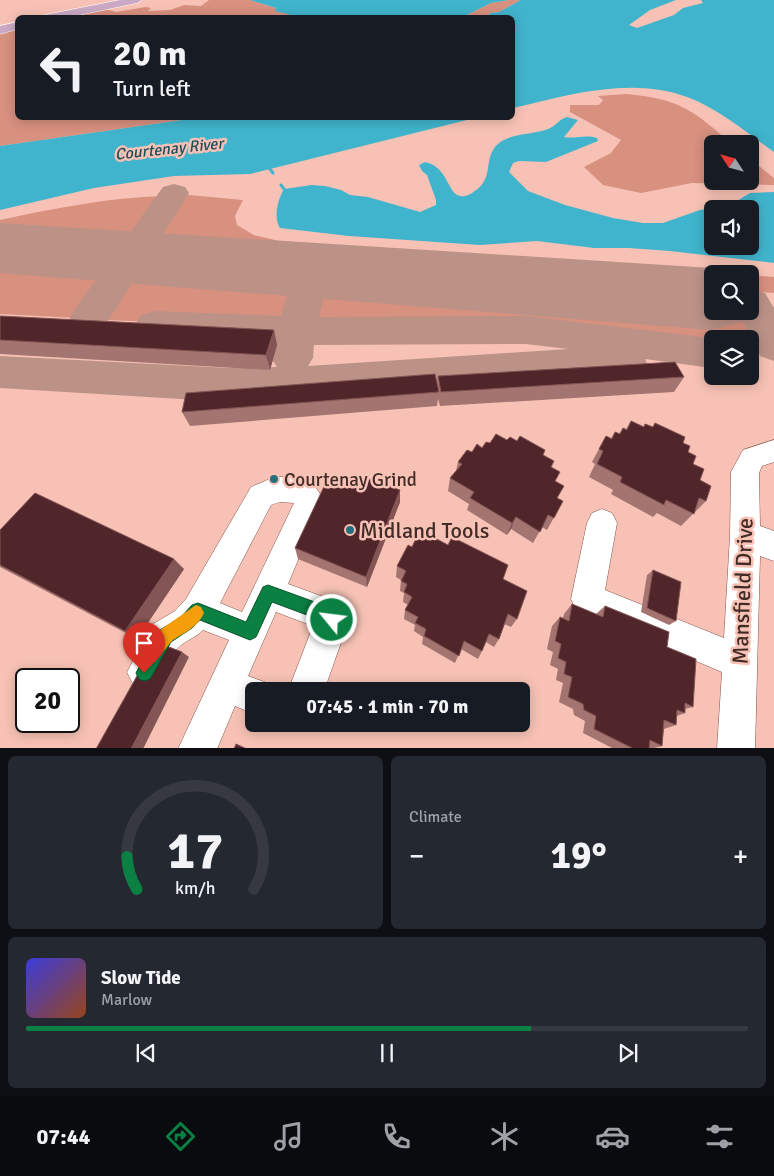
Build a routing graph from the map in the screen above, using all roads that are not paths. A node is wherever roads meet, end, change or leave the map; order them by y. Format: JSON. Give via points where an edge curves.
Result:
{"nodes":[{"id":1,"x":137,"y":0,"type":"edge"},
{"id":2,"x":60,"y":15,"type":"edge"},
{"id":3,"x":15,"y":26,"type":"edge"},
{"id":4,"x":0,"y":30,"type":"edge"},
{"id":5,"x":774,"y":451,"type":"edge"},
{"id":6,"x":602,"y":523,"type":"dead end"},
{"id":7,"x":760,"y":541,"type":"edge"},
{"id":8,"x":268,"y":593,"type":"junction"},
{"id":9,"x":198,"y":611,"type":"junction"},
{"id":10,"x":250,"y":632,"type":"junction"},
{"id":11,"x":740,"y":662,"type":"junction"},
{"id":12,"x":309,"y":682,"type":"edge"},
{"id":13,"x":240,"y":690,"type":"edge"},
{"id":14,"x":130,"y":700,"type":"edge"},
{"id":15,"x":197,"y":748,"type":"edge"},
{"id":16,"x":736,"y":748,"type":"edge"}],
"edges":[{"from":1,"to":2,"type":"main road"},
{"from":3,"to":4,"type":"main road"},
{"from":5,"to":7,"type":"street","name":"Mansfield Drive","via":[[754,458],[745,472]]},
{"from":6,"to":11,"type":"street","via":[[587,599]]},
{"from":7,"to":11,"type":"street","name":"Mansfield Drive"},
{"from":8,"to":9,"type":"street","via":[[308,504],[308,497],[297,489],[261,496]]},
{"from":8,"to":10,"type":"street"},
{"from":8,"to":12,"type":"street","via":[[331,616]]},
{"from":9,"to":10,"type":"street"},
{"from":9,"to":14,"type":"street","via":[[187,623],[166,636]]},
{"from":10,"to":13,"type":"street"},
{"from":11,"to":16,"type":"street","name":"Mansfield Drive"},
{"from":13,"to":15,"type":"street"}]}
